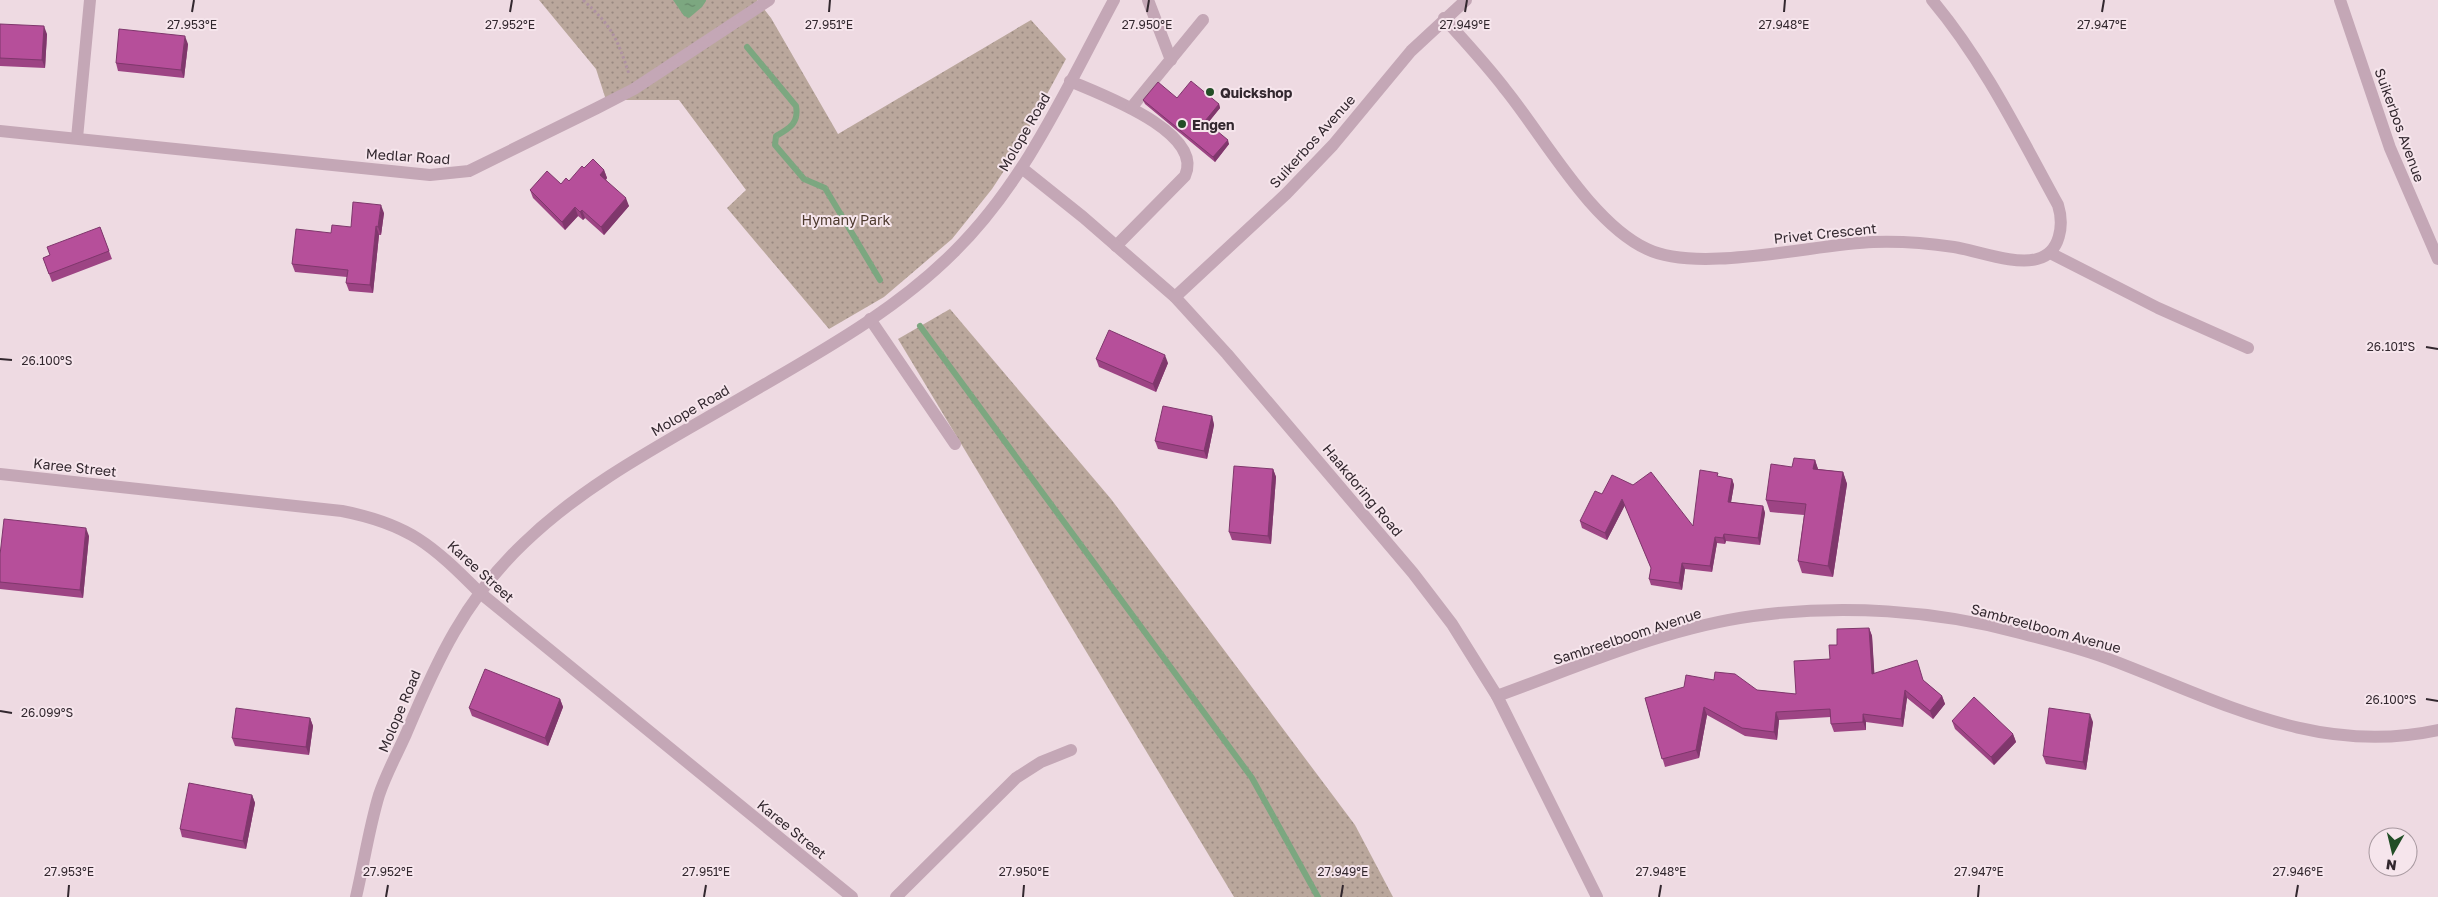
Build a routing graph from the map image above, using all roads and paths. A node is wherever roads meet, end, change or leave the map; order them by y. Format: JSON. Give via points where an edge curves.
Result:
{"nodes":[{"id":1,"x":90,"y":0,"type":"edge"},
{"id":2,"x":583,"y":0,"type":"edge"},
{"id":3,"x":769,"y":0,"type":"edge"},
{"id":4,"x":1114,"y":0,"type":"edge"},
{"id":5,"x":1148,"y":0,"type":"edge"},
{"id":6,"x":1466,"y":0,"type":"edge"},
{"id":7,"x":1932,"y":0,"type":"edge"},
{"id":8,"x":2340,"y":0,"type":"edge"},
{"id":9,"x":1444,"y":18,"type":"junction"},
{"id":10,"x":1203,"y":20,"type":"dead end"},
{"id":11,"x":1170,"y":60,"type":"junction"},
{"id":12,"x":1070,"y":80,"type":"junction"},
{"id":13,"x":634,"y":89,"type":"junction"},
{"id":14,"x":1131,"y":108,"type":"junction"},
{"id":15,"x":0,"y":131,"type":"edge"},
{"id":16,"x":77,"y":138,"type":"junction"},
{"id":17,"x":1023,"y":169,"type":"junction"},
{"id":18,"x":1116,"y":246,"type":"junction"},
{"id":19,"x":2050,"y":253,"type":"junction"},
{"id":20,"x":2438,"y":259,"type":"edge"},
{"id":21,"x":1175,"y":297,"type":"junction"},
{"id":22,"x":870,"y":319,"type":"junction"},
{"id":23,"x":2248,"y":348,"type":"dead end"},
{"id":24,"x":955,"y":444,"type":"dead end"},
{"id":25,"x":0,"y":474,"type":"edge"},
{"id":26,"x":479,"y":592,"type":"junction"},
{"id":27,"x":1497,"y":696,"type":"junction"},
{"id":28,"x":2438,"y":730,"type":"edge"},
{"id":29,"x":1071,"y":750,"type":"dead end"},
{"id":30,"x":356,"y":897,"type":"edge"},
{"id":31,"x":852,"y":897,"type":"edge"},
{"id":32,"x":896,"y":897,"type":"edge"},
{"id":33,"x":1596,"y":897,"type":"edge"}],
"edges":[{"from":1,"to":16,"type":"street"},
{"from":2,"to":13,"type":"path","via":[[601,16],[618,40]]},
{"from":3,"to":13,"type":"street","name":"Medlar Road"},
{"from":4,"to":12,"type":"street","name":"Molope Road"},
{"from":5,"to":11,"type":"street"},
{"from":6,"to":9,"type":"street","name":"Suikerbos Avenue"},
{"from":7,"to":19,"type":"street","via":[[1969,47],[2008,109],[2058,205],[2062,231]]},
{"from":8,"to":20,"type":"street","name":"Suikerbos Avenue","via":[[2390,148]]},
{"from":9,"to":19,"type":"street","name":"Privet Crescent","via":[[1505,88],[1592,204],[1629,240],[1649,250],[1671,256],[1708,258],[1885,241],[1953,247],[2022,261],[2039,259]]},
{"from":9,"to":21,"type":"street","name":"Suikerbos Avenue","via":[[1391,73],[1333,145],[1286,194]]},
{"from":10,"to":11,"type":"street"},
{"from":11,"to":14,"type":"street"},
{"from":12,"to":14,"type":"street"},
{"from":12,"to":17,"type":"street","name":"Molope Road"},
{"from":13,"to":16,"type":"street","name":"Medlar Road","via":[[488,164],[452,174],[430,175]]},
{"from":14,"to":18,"type":"street","via":[[1157,124],[1184,148],[1188,168],[1185,176]]},
{"from":15,"to":16,"type":"street","name":"Medlar Road"},
{"from":17,"to":18,"type":"street","name":"Haakdoring Road"},
{"from":17,"to":22,"type":"street","name":"Molope Road","via":[[984,222],[952,254],[892,305]]},
{"from":18,"to":21,"type":"street","name":"Haakdoring Road"},
{"from":19,"to":23,"type":"street","via":[[2158,308]]},
{"from":21,"to":27,"type":"street","name":"Haakdoring Road","via":[[1413,573],[1452,624]]},
{"from":22,"to":24,"type":"street"},
{"from":22,"to":26,"type":"street","name":"Molope Road","via":[[590,490],[524,542]]},
{"from":25,"to":26,"type":"street","name":"Karee Street","via":[[342,510],[367,516],[413,534],[438,551]]},
{"from":26,"to":30,"type":"street","name":"Molope Road","via":[[438,658],[380,794]]},
{"from":26,"to":31,"type":"street","name":"Karee Street"},
{"from":27,"to":28,"type":"street","name":"Sambreelboom Avenue","via":[[1640,644],[1703,626],[1753,616],[1821,611],[1900,612],[1964,620],[2060,644],[2111,660],[2249,714],[2306,731],[2344,737],[2376,737]]},
{"from":27,"to":33,"type":"street","name":"Haakdoring Road"},
{"from":29,"to":32,"type":"street","via":[[1041,762],[1016,778]]}]}
